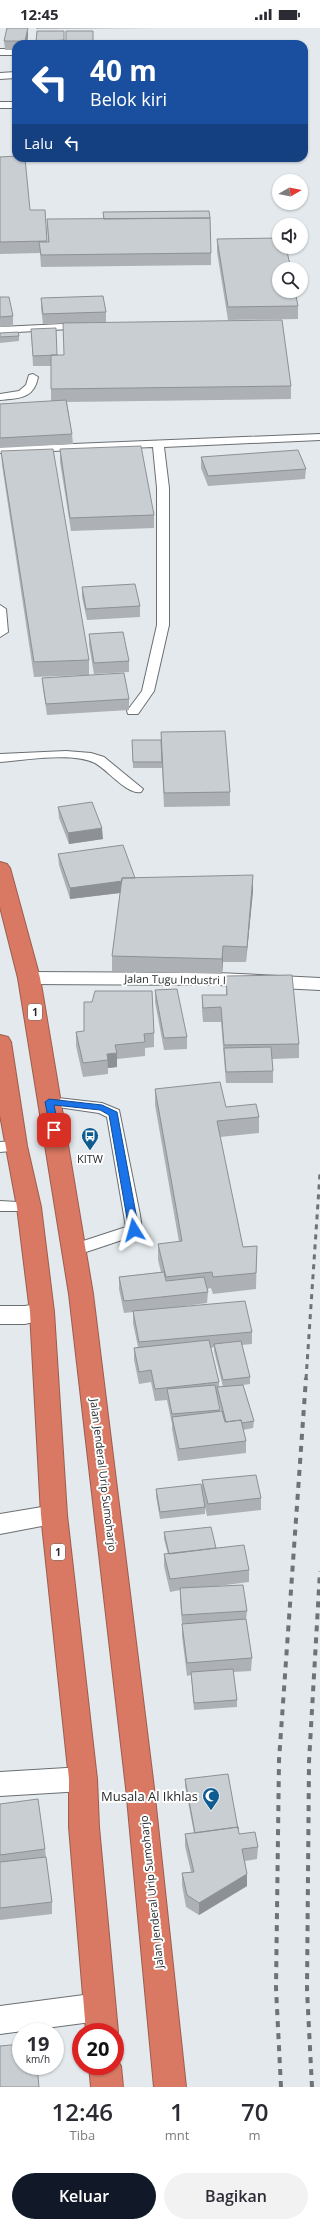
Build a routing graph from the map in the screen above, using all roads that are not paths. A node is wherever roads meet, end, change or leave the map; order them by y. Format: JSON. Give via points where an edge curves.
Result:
{"nodes":[{"id":1,"x":0,"y":52,"type":"edge"},
{"id":2,"x":12,"y":52,"type":"edge"},
{"id":3,"x":12,"y":75,"type":"edge"},
{"id":4,"x":0,"y":76,"type":"edge"},
{"id":5,"x":12,"y":105,"type":"edge"},
{"id":6,"x":0,"y":106,"type":"edge"},
{"id":7,"x":94,"y":325,"type":"edge"},
{"id":8,"x":0,"y":330,"type":"edge"},
{"id":9,"x":33,"y":377,"type":"dead end"},
{"id":10,"x":0,"y":396,"type":"edge"},
{"id":11,"x":320,"y":437,"type":"edge"},
{"id":12,"x":158,"y":445,"type":"junction"},
{"id":13,"x":0,"y":450,"type":"edge"},
{"id":14,"x":0,"y":609,"type":"edge"},
{"id":15,"x":0,"y":633,"type":"edge"},
{"id":16,"x":133,"y":711,"type":"dead end"},
{"id":17,"x":0,"y":758,"type":"edge"},
{"id":18,"x":136,"y":789,"type":"dead end"},
{"id":19,"x":0,"y":868,"type":"edge"},
{"id":20,"x":29,"y":978,"type":"junction"},
{"id":21,"x":320,"y":984,"type":"edge"},
{"id":22,"x":0,"y":1042,"type":"edge"},
{"id":23,"x":49,"y":1102,"type":"junction"},
{"id":24,"x":8,"y":1146,"type":"edge"},
{"id":25,"x":0,"y":1206,"type":"edge"},
{"id":26,"x":29,"y":1207,"type":"junction"},
{"id":27,"x":74,"y":1250,"type":"junction"},
{"id":28,"x":42,"y":1312,"type":"junction"},
{"id":29,"x":0,"y":1315,"type":"edge"},
{"id":30,"x":54,"y":1516,"type":"junction"},
{"id":31,"x":0,"y":1524,"type":"edge"},
{"id":32,"x":83,"y":1779,"type":"junction"},
{"id":33,"x":0,"y":1784,"type":"edge"},
{"id":34,"x":100,"y":2019,"type":"edge"},
{"id":35,"x":0,"y":2020,"type":"edge"},
{"id":36,"x":106,"y":2075,"type":"edge"},
{"id":37,"x":107,"y":2087,"type":"edge"},
{"id":38,"x":170,"y":2087,"type":"edge"}],
"edges":[{"from":1,"to":2,"type":"lane"},
{"from":3,"to":4,"type":"lane"},
{"from":5,"to":6,"type":"lane"},
{"from":7,"to":8,"type":"lane"},
{"from":9,"to":10,"type":"lane","via":[[32,386],[22,394]]},
{"from":11,"to":12,"type":"lane"},
{"from":12,"to":13,"type":"lane"},
{"from":12,"to":16,"type":"lane","via":[[163,488],[163,625],[148,691]]},
{"from":14,"to":15,"type":"lane"},
{"from":17,"to":18,"type":"lane","via":[[59,755],[91,757],[100,760]]},
{"from":19,"to":20,"type":"highway","name":"Jalan Jenderal Urip Sumoharjo","number":"1"},
{"from":20,"to":21,"type":"street","name":"Jalan Tugu Industri I","via":[[218,979]]},
{"from":20,"to":23,"type":"highway","name":"Jalan Jenderal Urip Sumoharjo","number":"1"},
{"from":22,"to":24,"type":"highway","number":"1"},
{"from":23,"to":27,"type":"highway","name":"Jalan Jenderal Urip Sumoharjo","number":"1"},
{"from":23,"to":27,"type":"lane","via":[[102,1108],[114,1114],[132,1215],[134,1230]]},
{"from":24,"to":26,"type":"highway","number":"1"},
{"from":25,"to":26,"type":"lane"},
{"from":26,"to":28,"type":"highway","number":"1"},
{"from":27,"to":38,"type":"highway","name":"Jalan Jenderal Urip Sumoharjo","number":"1","via":[[106,1487]]},
{"from":28,"to":29,"type":"street"},
{"from":28,"to":30,"type":"highway","number":"1"},
{"from":30,"to":31,"type":"street"},
{"from":30,"to":32,"type":"highway","number":"1"},
{"from":32,"to":33,"type":"street"},
{"from":32,"to":34,"type":"highway","number":"1","via":[[84,1827]]},
{"from":34,"to":35,"type":"street"},
{"from":36,"to":37,"type":"highway"}]}
